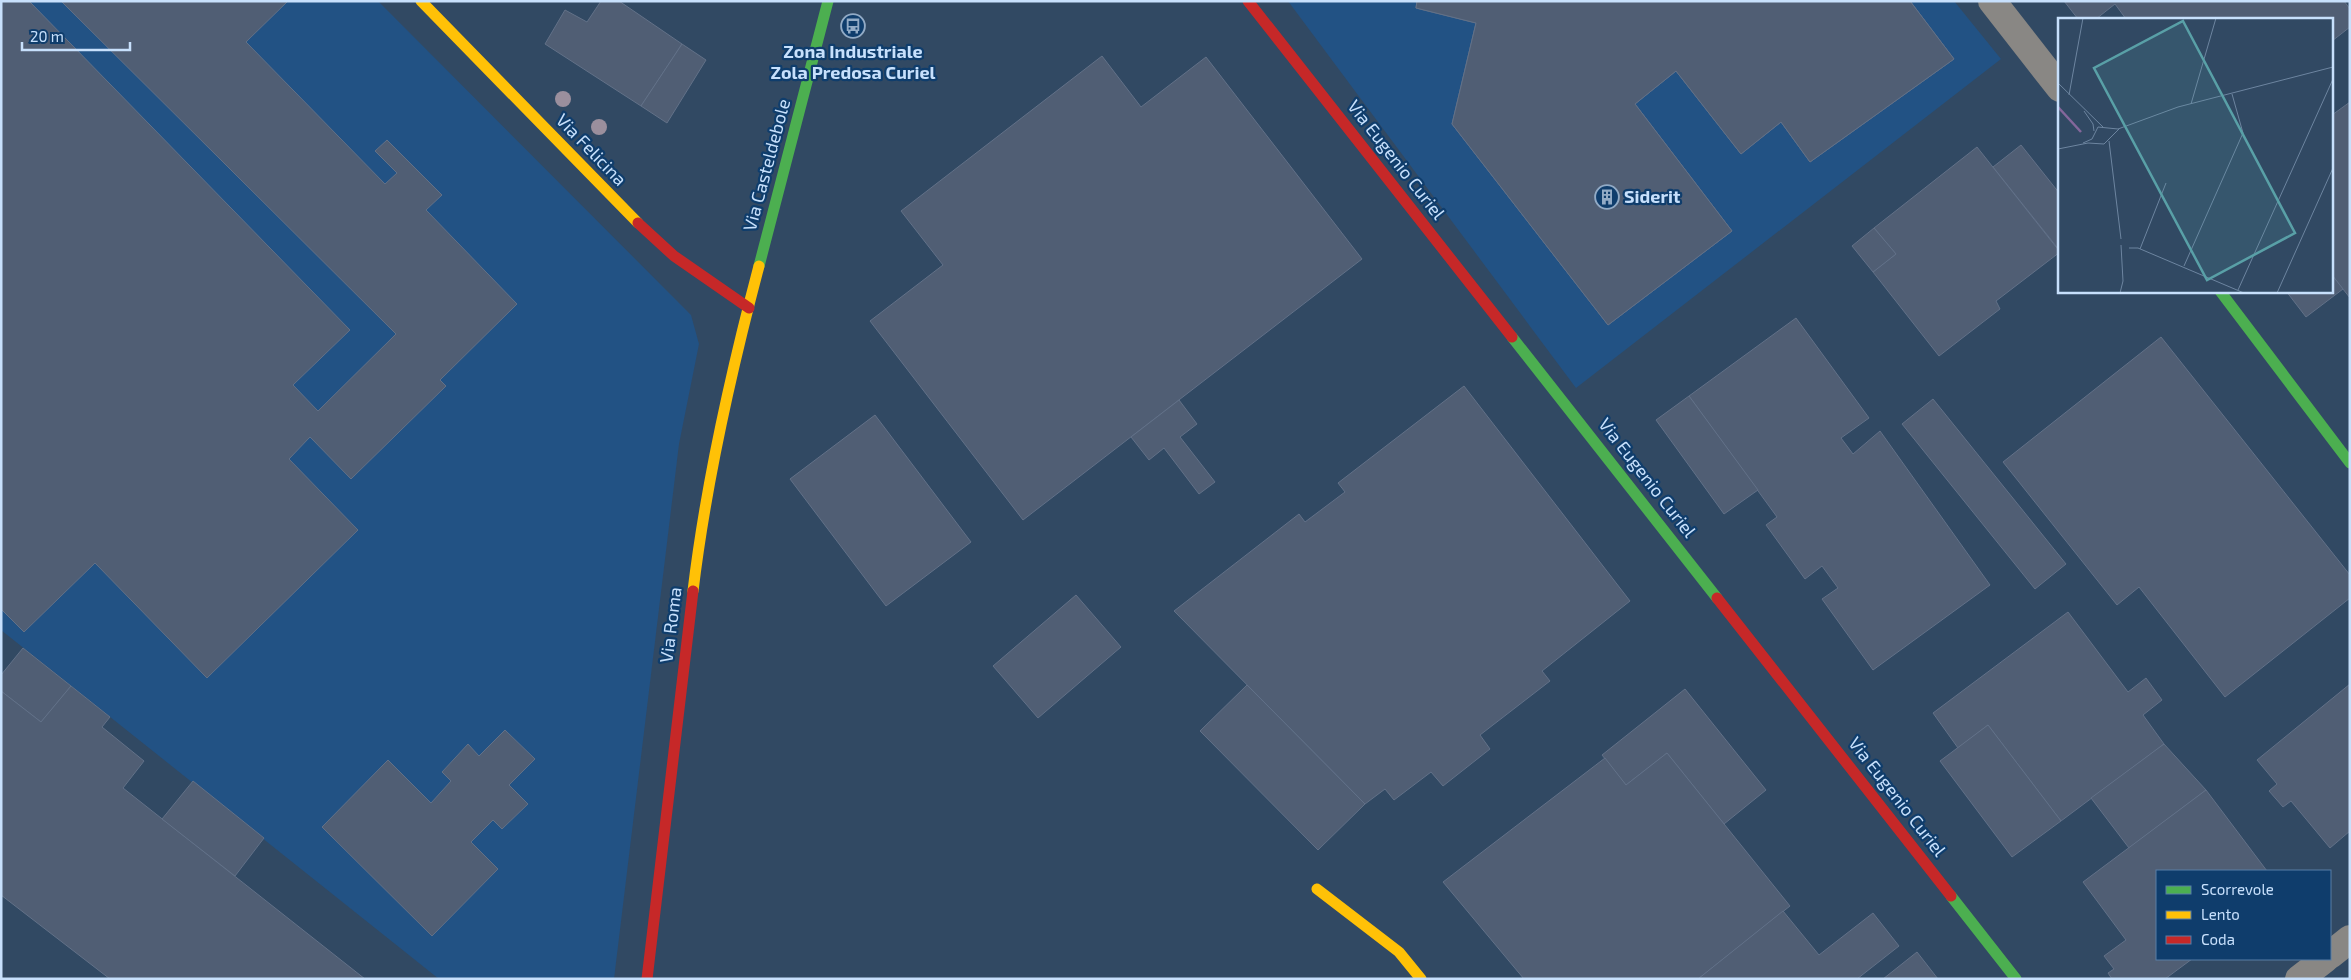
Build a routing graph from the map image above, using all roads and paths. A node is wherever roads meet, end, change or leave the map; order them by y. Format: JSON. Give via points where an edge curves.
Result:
{"nodes":[{"id":1,"x":421,"y":1,"type":"edge"},
{"id":2,"x":828,"y":1,"type":"edge"},
{"id":3,"x":1248,"y":1,"type":"edge"},
{"id":4,"x":1992,"y":1,"type":"edge"},
{"id":5,"x":2058,"y":85,"type":"edge"},
{"id":6,"x":756,"y":280,"type":"joint"},
{"id":7,"x":2221,"y":292,"type":"edge"},
{"id":8,"x":749,"y":308,"type":"junction"},
{"id":9,"x":2350,"y":463,"type":"edge"},
{"id":10,"x":1317,"y":889,"type":"dead end"},
{"id":11,"x":2350,"y":939,"type":"edge"},
{"id":12,"x":2331,"y":954,"type":"edge"},
{"id":13,"x":2323,"y":960,"type":"edge"},
{"id":14,"x":647,"y":979,"type":"edge"},
{"id":15,"x":1421,"y":979,"type":"edge"},
{"id":16,"x":2016,"y":979,"type":"edge"},
{"id":17,"x":2299,"y":979,"type":"edge"}],
"edges":[{"from":1,"to":8,"type":"street","name":"Via Felicina","via":[[633,219],[674,256]]},
{"from":2,"to":6,"type":"street","name":"Via Casteldebole"},
{"from":3,"to":16,"type":"street","name":"Via Eugenio Curiel"},
{"from":4,"to":5,"type":"street"},
{"from":6,"to":8,"type":"street","name":"Via Roma"},
{"from":7,"to":9,"type":"street"},
{"from":8,"to":14,"type":"street","name":"Via Roma","via":[[720,434],[697,558]]},
{"from":10,"to":15,"type":"street","via":[[1399,952]]},
{"from":11,"to":12,"type":"street"},
{"from":13,"to":17,"type":"street"}]}
